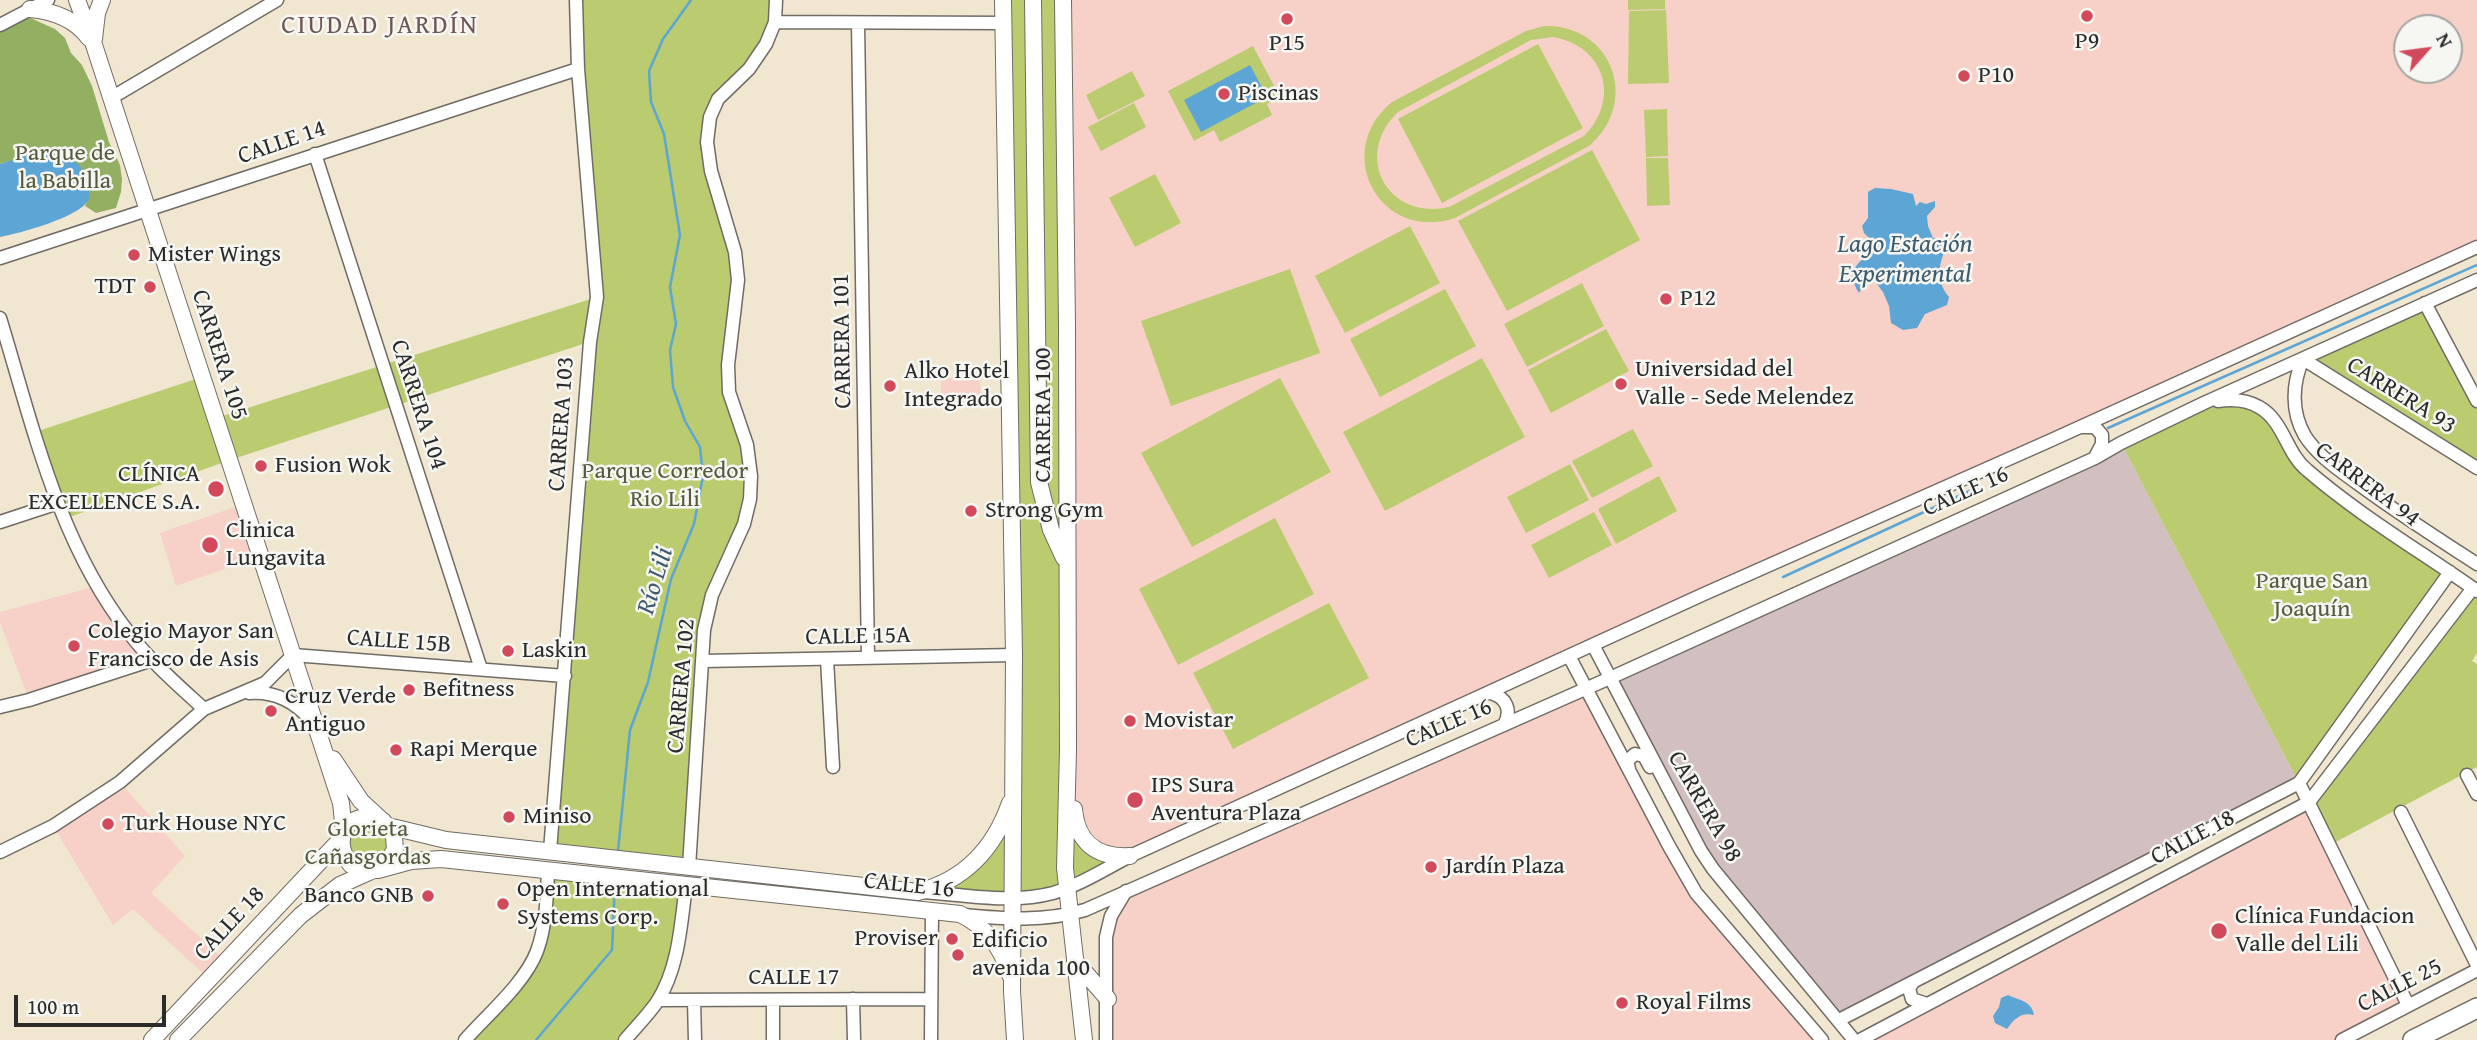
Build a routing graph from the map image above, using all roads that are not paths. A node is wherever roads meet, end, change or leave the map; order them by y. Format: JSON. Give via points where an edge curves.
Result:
{"nodes":[{"id":1,"x":48,"y":0,"type":"edge"},
{"id":2,"x":77,"y":0,"type":"edge"},
{"id":3,"x":102,"y":0,"type":"edge"},
{"id":4,"x":277,"y":0,"type":"edge"},
{"id":5,"x":576,"y":0,"type":"edge"},
{"id":6,"x":776,"y":0,"type":"edge"},
{"id":7,"x":1003,"y":0,"type":"edge"},
{"id":8,"x":1033,"y":0,"type":"edge"},
{"id":9,"x":1063,"y":0,"type":"edge"},
{"id":10,"x":30,"y":9,"type":"junction"},
{"id":11,"x":775,"y":22,"type":"junction"},
{"id":12,"x":858,"y":23,"type":"junction"},
{"id":13,"x":1003,"y":23,"type":"junction"},
{"id":14,"x":0,"y":25,"type":"edge"},
{"id":15,"x":94,"y":45,"type":"junction"},
{"id":16,"x":578,"y":69,"type":"junction"},
{"id":17,"x":111,"y":98,"type":"junction"},
{"id":18,"x":315,"y":154,"type":"junction"},
{"id":19,"x":148,"y":211,"type":"junction"},
{"id":20,"x":2477,"y":247,"type":"edge"},
{"id":21,"x":0,"y":258,"type":"edge"},
{"id":22,"x":2477,"y":280,"type":"edge"},
{"id":23,"x":2425,"y":303,"type":"junction"},
{"id":24,"x":0,"y":318,"type":"edge"},
{"id":25,"x":2303,"y":359,"type":"junction"},
{"id":26,"x":2477,"y":401,"type":"edge"},
{"id":27,"x":2204,"y":404,"type":"junction"},
{"id":28,"x":2047,"y":442,"type":"junction"},
{"id":29,"x":2095,"y":458,"type":"junction"},
{"id":30,"x":2477,"y":468,"type":"edge"},
{"id":31,"x":2381,"y":501,"type":"junction"},
{"id":32,"x":58,"y":503,"type":"junction"},
{"id":33,"x":2370,"y":518,"type":"junction"},
{"id":34,"x":0,"y":522,"type":"edge"},
{"id":35,"x":1066,"y":564,"type":"junction"},
{"id":36,"x":2477,"y":564,"type":"edge"},
{"id":37,"x":2450,"y":572,"type":"junction"},
{"id":38,"x":2475,"y":589,"type":"edge"},
{"id":39,"x":1593,"y":645,"type":"junction"},
{"id":40,"x":293,"y":655,"type":"junction"},
{"id":41,"x":1014,"y":655,"type":"junction"},
{"id":42,"x":1569,"y":656,"type":"junction"},
{"id":43,"x":868,"y":658,"type":"junction"},
{"id":44,"x":827,"y":659,"type":"junction"},
{"id":45,"x":152,"y":660,"type":"junction"},
{"id":46,"x":703,"y":662,"type":"junction"},
{"id":47,"x":481,"y":668,"type":"junction"},
{"id":48,"x":565,"y":676,"type":"junction"},
{"id":49,"x":1610,"y":678,"type":"junction"},
{"id":50,"x":1586,"y":689,"type":"junction"},
{"id":51,"x":245,"y":693,"type":"junction"},
{"id":52,"x":1490,"y":693,"type":"junction"},
{"id":53,"x":0,"y":707,"type":"edge"},
{"id":54,"x":204,"y":709,"type":"junction"},
{"id":55,"x":1504,"y":725,"type":"junction"},
{"id":56,"x":316,"y":726,"type":"junction"},
{"id":57,"x":1068,"y":750,"type":"junction"},
{"id":58,"x":833,"y":767,"type":"dead end"},
{"id":59,"x":1629,"y":770,"type":"junction"},
{"id":60,"x":2467,"y":775,"type":"dead end"},
{"id":61,"x":1664,"y":781,"type":"junction"},
{"id":62,"x":2299,"y":783,"type":"junction"},
{"id":63,"x":1015,"y":787,"type":"junction"},
{"id":64,"x":2477,"y":794,"type":"edge"},
{"id":65,"x":2309,"y":802,"type":"junction"},
{"id":66,"x":2401,"y":812,"type":"dead end"},
{"id":67,"x":386,"y":823,"type":"junction"},
{"id":68,"x":342,"y":835,"type":"junction"},
{"id":69,"x":550,"y":851,"type":"junction"},
{"id":70,"x":0,"y":852,"type":"edge"},
{"id":71,"x":1130,"y":856,"type":"junction"},
{"id":72,"x":690,"y":867,"type":"junction"},
{"id":73,"x":548,"y":870,"type":"junction"},
{"id":74,"x":373,"y":871,"type":"junction"},
{"id":75,"x":685,"y":885,"type":"junction"},
{"id":76,"x":1068,"y":888,"type":"junction"},
{"id":77,"x":1126,"y":891,"type":"junction"},
{"id":78,"x":918,"y":892,"type":"junction"},
{"id":79,"x":1014,"y":897,"type":"junction"},
{"id":80,"x":932,"y":911,"type":"junction"},
{"id":81,"x":960,"y":914,"type":"junction"},
{"id":82,"x":1071,"y":914,"type":"junction"},
{"id":83,"x":1013,"y":919,"type":"junction"},
{"id":84,"x":1075,"y":961,"type":"junction"},
{"id":85,"x":2477,"y":965,"type":"edge"},
{"id":86,"x":2477,"y":970,"type":"edge"},
{"id":87,"x":1913,"y":982,"type":"junction"},
{"id":88,"x":1013,"y":991,"type":"junction"},
{"id":89,"x":853,"y":999,"type":"junction"},
{"id":90,"x":930,"y":999,"type":"junction"},
{"id":91,"x":1108,"y":999,"type":"junction"},
{"id":92,"x":658,"y":1000,"type":"junction"},
{"id":93,"x":694,"y":1000,"type":"junction"},
{"id":94,"x":773,"y":1000,"type":"junction"},
{"id":95,"x":1927,"y":1004,"type":"junction"},
{"id":96,"x":2408,"y":1006,"type":"junction"},
{"id":97,"x":2477,"y":1008,"type":"edge"},
{"id":98,"x":1839,"y":1020,"type":"junction"},
{"id":99,"x":184,"y":1038,"type":"edge"},
{"id":100,"x":152,"y":1040,"type":"edge"},
{"id":101,"x":465,"y":1040,"type":"edge"},
{"id":102,"x":625,"y":1040,"type":"edge"},
{"id":103,"x":695,"y":1040,"type":"edge"},
{"id":104,"x":774,"y":1040,"type":"edge"},
{"id":105,"x":854,"y":1040,"type":"edge"},
{"id":106,"x":931,"y":1040,"type":"edge"},
{"id":107,"x":1014,"y":1040,"type":"edge"},
{"id":108,"x":1084,"y":1040,"type":"edge"},
{"id":109,"x":1106,"y":1040,"type":"edge"},
{"id":110,"x":1822,"y":1040,"type":"edge"},
{"id":111,"x":1857,"y":1040,"type":"edge"},
{"id":112,"x":2342,"y":1040,"type":"edge"},
{"id":113,"x":2413,"y":1040,"type":"edge"}],
"edges":[{"from":1,"to":10,"type":"street"},
{"from":2,"to":15,"type":"main road","name":"CARRERA 105"},
{"from":3,"to":15,"type":"main road"},
{"from":4,"to":17,"type":"street"},
{"from":5,"to":16,"type":"street","name":"CARRERA 103"},
{"from":6,"to":11,"type":"street","name":"CARRERA 102"},
{"from":7,"to":13,"type":"main road","name":"CARRERA 100"},
{"from":8,"to":35,"type":"main road","via":[[1039,482],[1051,530]]},
{"from":9,"to":35,"type":"main road","name":"CARRERA 100"},
{"from":10,"to":14,"type":"street"},
{"from":10,"to":15,"type":"main road","via":[[67,19]]},
{"from":11,"to":12,"type":"street"},
{"from":11,"to":46,"type":"street","name":"CARRERA 102","via":[[755,61],[718,99],[710,117],[711,171],[736,252],[738,280],[729,392],[747,444],[751,476],[744,524],[712,595]]},
{"from":12,"to":13,"type":"street"},
{"from":12,"to":43,"type":"street","name":"CARRERA 101"},
{"from":13,"to":41,"type":"main road","name":"CARRERA 100"},
{"from":15,"to":17,"type":"main road","name":"CARRERA 105"},
{"from":16,"to":18,"type":"street","name":"CALLE 14"},
{"from":16,"to":48,"type":"street","name":"CARRERA 103","via":[[597,297]]},
{"from":17,"to":19,"type":"main road","name":"CARRERA 105"},
{"from":18,"to":19,"type":"street","name":"CALLE 14"},
{"from":18,"to":47,"type":"street","name":"CARRERA 104"},
{"from":19,"to":21,"type":"street","name":"CALLE 14"},
{"from":19,"to":40,"type":"main road","name":"CARRERA 105"},
{"from":20,"to":28,"type":"street","name":"CALLE 16"},
{"from":22,"to":23,"type":"street","name":"CALLE 16"},
{"from":23,"to":25,"type":"street","name":"CALLE 16"},
{"from":23,"to":26,"type":"street"},
{"from":24,"to":32,"type":"street"},
{"from":25,"to":27,"type":"street","name":"CALLE 16"},
{"from":25,"to":30,"type":"street","name":"CARRERA 93"},
{"from":25,"to":31,"type":"street","name":"CARRERA 94","via":[[2294,399],[2304,433],[2314,449]]},
{"from":27,"to":29,"type":"street","name":"CALLE 16"},
{"from":27,"to":33,"type":"street","name":"CARRERA 94","via":[[2232,399],[2259,406],[2281,429],[2304,468]]},
{"from":28,"to":29,"type":"street","via":[[2092,426],[2103,438]]},
{"from":28,"to":39,"type":"street","name":"CALLE 16"},
{"from":29,"to":49,"type":"street","name":"CALLE 16"},
{"from":31,"to":33,"type":"street","via":[[2370,502]]},
{"from":31,"to":36,"type":"street","name":"CARRERA 94"},
{"from":32,"to":34,"type":"street"},
{"from":32,"to":45,"type":"street","via":[[97,586]]},
{"from":33,"to":37,"type":"street","name":"CARRERA 94"},
{"from":35,"to":57,"type":"main road","name":"CARRERA 100"},
{"from":37,"to":38,"type":"street","name":"CARRERA 94"},
{"from":37,"to":62,"type":"street","name":"CALLE 18"},
{"from":38,"to":65,"type":"street","name":"CALLE 18"},
{"from":39,"to":42,"type":"street","name":"CALLE 16"},
{"from":39,"to":49,"type":"street","name":"CARRERA 98"},
{"from":40,"to":47,"type":"street","name":"CALLE 15B"},
{"from":40,"to":51,"type":"street","via":[[265,684]]},
{"from":40,"to":56,"type":"main road","name":"CARRERA 105"},
{"from":41,"to":43,"type":"street","name":"CALLE 15A"},
{"from":41,"to":63,"type":"main road","name":"CARRERA 100"},
{"from":42,"to":50,"type":"street","name":"CARRERA 98"},
{"from":42,"to":52,"type":"street","name":"CALLE 16"},
{"from":43,"to":44,"type":"street","name":"CALLE 15A"},
{"from":44,"to":46,"type":"street","name":"CALLE 15A"},
{"from":44,"to":58,"type":"street"},
{"from":45,"to":53,"type":"street"},
{"from":45,"to":54,"type":"street"},
{"from":46,"to":72,"type":"street","name":"CARRERA 102"},
{"from":47,"to":48,"type":"street","name":"CALLE 15B"},
{"from":48,"to":69,"type":"street","name":"CARRERA 103"},
{"from":49,"to":50,"type":"street","name":"CALLE 16"},
{"from":49,"to":61,"type":"street","name":"CARRERA 98"},
{"from":50,"to":55,"type":"street","name":"CALLE 16"},
{"from":50,"to":59,"type":"street","name":"CARRERA 98"},
{"from":51,"to":54,"type":"street"},
{"from":51,"to":56,"type":"street","via":[[290,701]]},
{"from":52,"to":55,"type":"street","via":[[1501,697],[1508,707]]},
{"from":52,"to":71,"type":"street","name":"CALLE 16"},
{"from":54,"to":70,"type":"street","via":[[120,782],[53,826]]},
{"from":55,"to":77,"type":"street","name":"CALLE 16"},
{"from":56,"to":67,"type":"main road","name":"CARRERA 105","via":[[348,784]]},
{"from":56,"to":68,"type":"main road","name":"CARRERA 105","via":[[341,803]]},
{"from":57,"to":71,"type":"main road","via":[[1074,815],[1081,836],[1105,854]]},
{"from":57,"to":76,"type":"main road","name":"CARRERA 100"},
{"from":59,"to":61,"type":"street","via":[[1628,758],[1640,754],[1657,779]]},
{"from":59,"to":110,"type":"street","name":"CARRERA 98","via":[[1696,893]]},
{"from":60,"to":64,"type":"street"},
{"from":61,"to":98,"type":"street","name":"CARRERA 98","via":[[1713,869]]},
{"from":62,"to":65,"type":"street"},
{"from":62,"to":87,"type":"street","name":"CALLE 18"},
{"from":63,"to":78,"type":"main road","via":[[998,833],[979,858],[949,881]]},
{"from":63,"to":79,"type":"main road","name":"CARRERA 100"},
{"from":65,"to":95,"type":"street","name":"CALLE 18"},
{"from":65,"to":96,"type":"street"},
{"from":66,"to":85,"type":"street"},
{"from":67,"to":68,"type":"main road","via":[[361,817]]},
{"from":67,"to":69,"type":"main road","name":"CALLE 16","via":[[446,840]]},
{"from":67,"to":74,"type":"main road","via":[[395,850],[389,862]]},
{"from":68,"to":74,"type":"main road","via":[[344,858],[351,865]]},
{"from":68,"to":100,"type":"main road","name":"CALLE 18"},
{"from":69,"to":72,"type":"main road","name":"CALLE 16"},
{"from":71,"to":76,"type":"street","name":"CALLE 16"},
{"from":72,"to":78,"type":"main road","name":"CALLE 16"},
{"from":73,"to":74,"type":"main road","name":"CALLE 16","via":[[441,859]]},
{"from":73,"to":75,"type":"main road","name":"CALLE 16"},
{"from":73,"to":101,"type":"street","via":[[537,950],[527,971]]},
{"from":74,"to":99,"type":"main road","name":"CALLE 18","via":[[340,885],[301,915]]},
{"from":75,"to":80,"type":"main road","name":"CALLE 16"},
{"from":75,"to":92,"type":"street","via":[[678,943]]},
{"from":76,"to":79,"type":"street","name":"CALLE 16"},
{"from":76,"to":82,"type":"main road","name":"CARRERA 100"},
{"from":77,"to":82,"type":"street","name":"CALLE 16"},
{"from":77,"to":91,"type":"street","via":[[1111,916],[1106,937]]},
{"from":78,"to":79,"type":"street","name":"CALLE 16"},
{"from":79,"to":83,"type":"main road","name":"CARRERA 100"},
{"from":80,"to":81,"type":"main road","name":"CALLE 16"},
{"from":80,"to":90,"type":"street"},
{"from":81,"to":83,"type":"street","name":"CALLE 16"},
{"from":81,"to":88,"type":"main road","via":[[982,928],[998,948]]},
{"from":82,"to":83,"type":"street","name":"CALLE 16"},
{"from":82,"to":84,"type":"main road","name":"CARRERA 100"},
{"from":83,"to":88,"type":"main road","name":"CARRERA 100"},
{"from":84,"to":91,"type":"main road"},
{"from":84,"to":108,"type":"main road","name":"CARRERA 100"},
{"from":86,"to":96,"type":"street","name":"CALLE 25"},
{"from":87,"to":95,"type":"street","via":[[1909,989],[1912,999]]},
{"from":87,"to":98,"type":"street","name":"CALLE 18"},
{"from":88,"to":107,"type":"main road","name":"CARRERA 100"},
{"from":89,"to":90,"type":"street","name":"CALLE 17"},
{"from":89,"to":94,"type":"street","name":"CALLE 17"},
{"from":89,"to":105,"type":"street"},
{"from":90,"to":106,"type":"street"},
{"from":91,"to":109,"type":"street"},
{"from":92,"to":93,"type":"street","name":"CALLE 17"},
{"from":92,"to":102,"type":"street"},
{"from":93,"to":94,"type":"street","name":"CALLE 17"},
{"from":93,"to":103,"type":"street"},
{"from":94,"to":104,"type":"street"},
{"from":95,"to":111,"type":"street","name":"CALLE 18"},
{"from":96,"to":112,"type":"street","name":"CALLE 25"},
{"from":97,"to":113,"type":"highway"},
{"from":98,"to":111,"type":"street","name":"CARRERA 98"}]}
